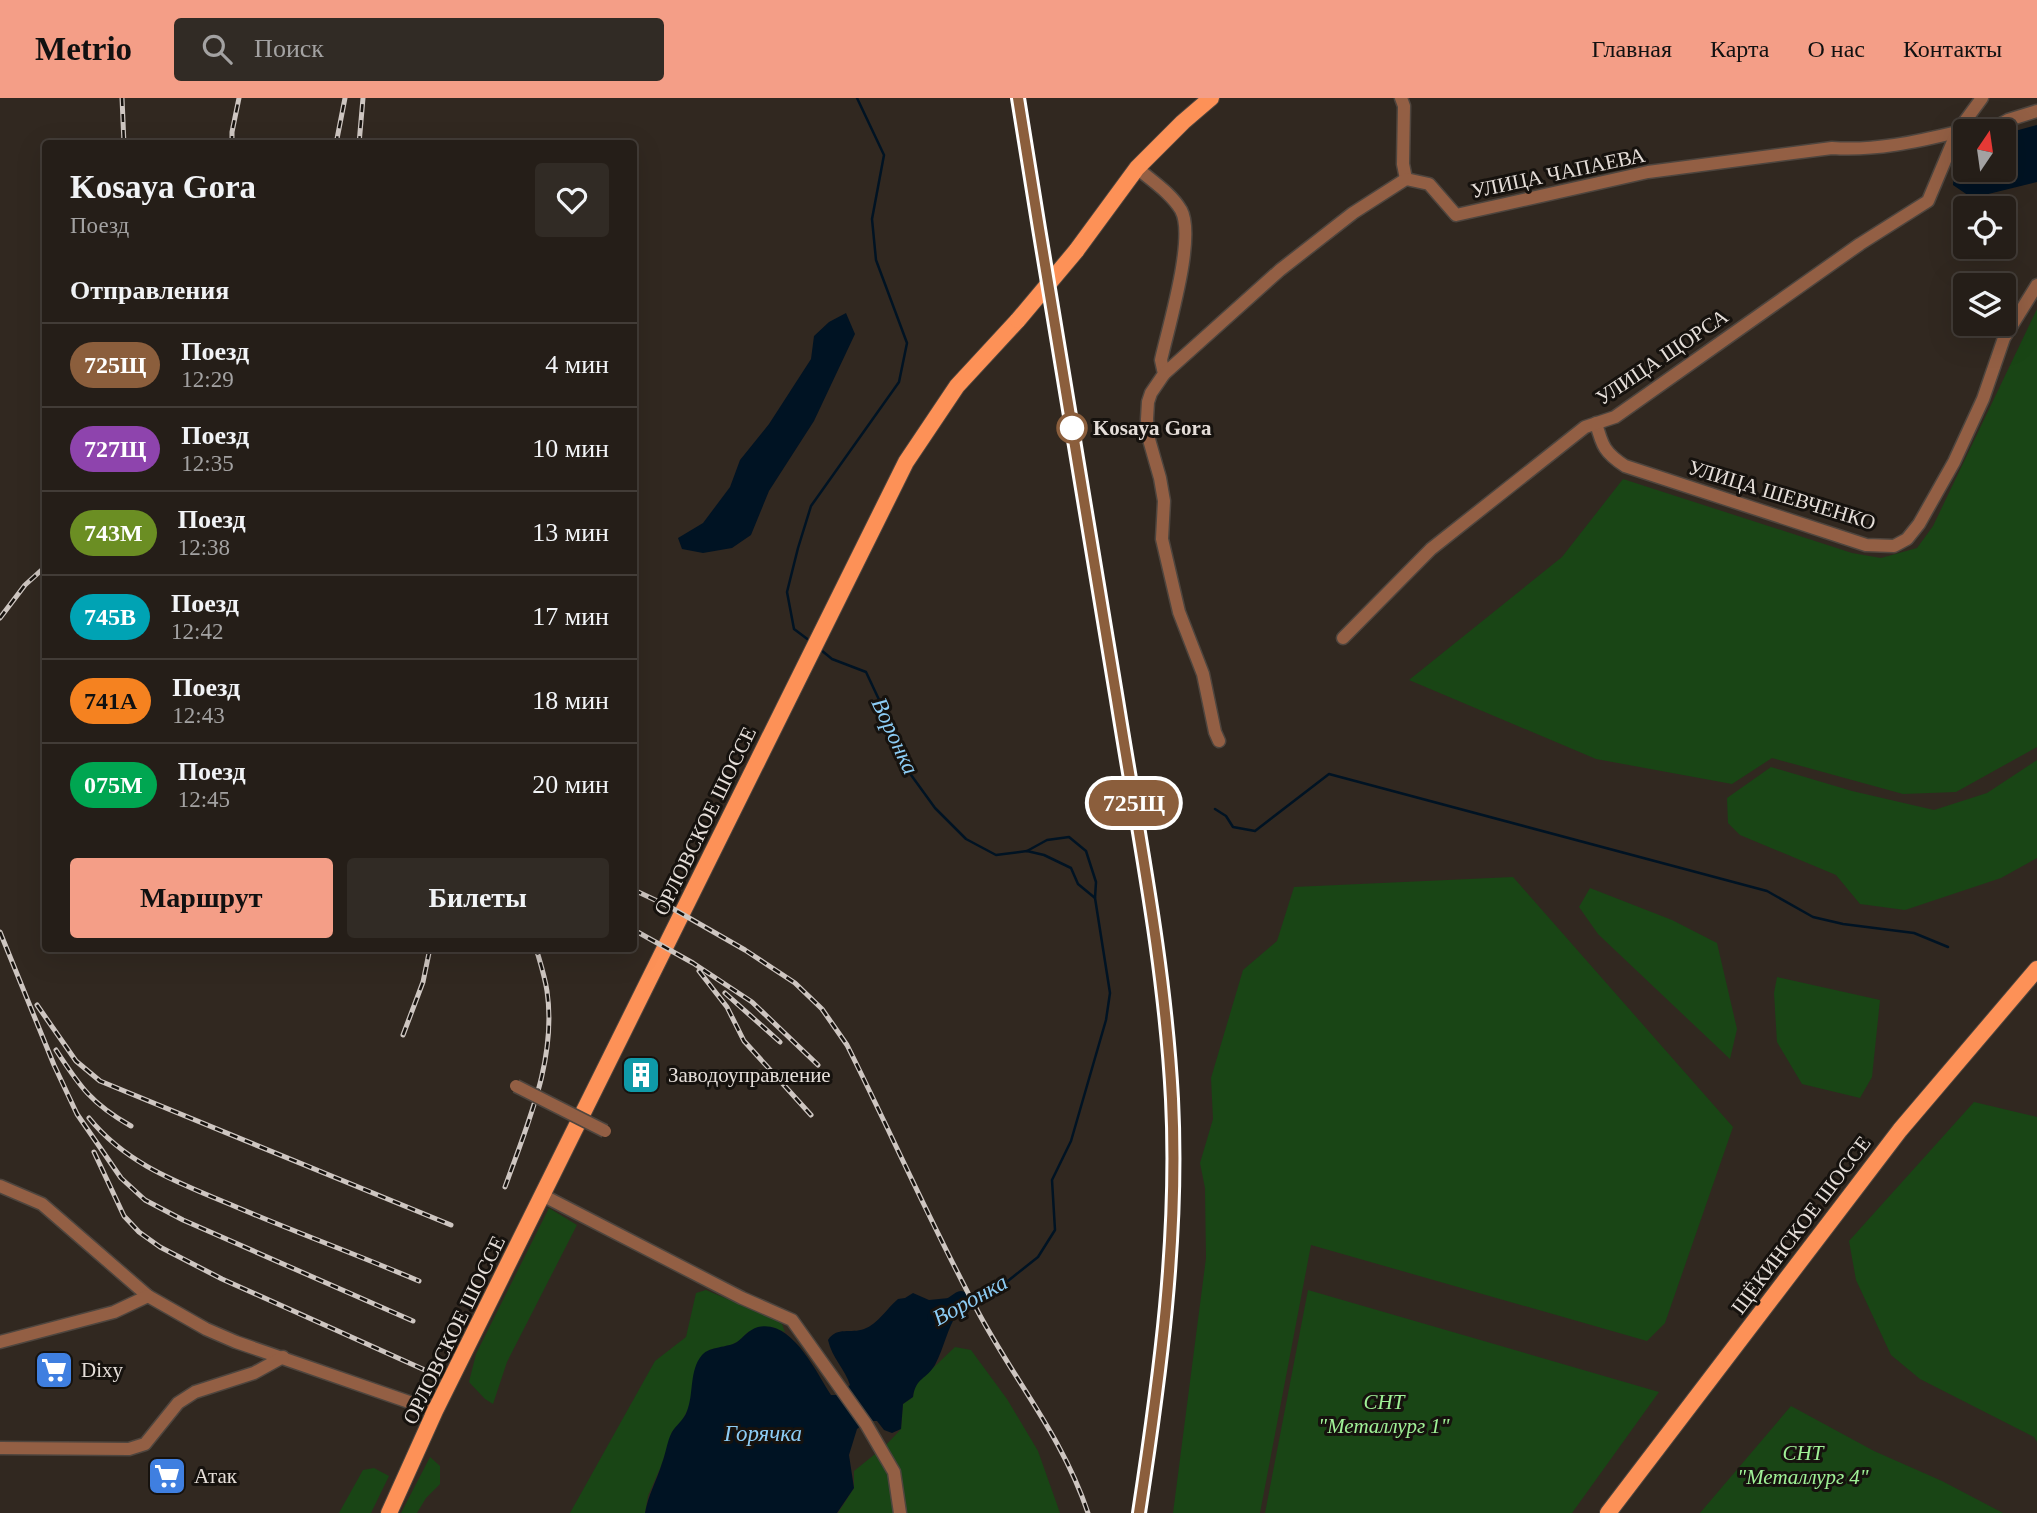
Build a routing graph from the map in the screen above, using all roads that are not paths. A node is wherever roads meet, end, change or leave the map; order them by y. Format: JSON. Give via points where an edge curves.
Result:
{"nodes":[{"id":1,"x":1211,"y":98,"type":"edge"},
{"id":2,"x":1401,"y":98,"type":"edge"},
{"id":3,"x":1982,"y":98,"type":"edge"},
{"id":4,"x":2037,"y":111,"type":"edge"},
{"id":5,"x":1970,"y":119,"type":"edge"},
{"id":6,"x":2011,"y":119,"type":"edge"},
{"id":7,"x":1953,"y":136,"type":"edge"},
{"id":8,"x":1953,"y":151,"type":"edge"},
{"id":9,"x":1137,"y":169,"type":"junction"},
{"id":10,"x":1406,"y":179,"type":"junction"},
{"id":11,"x":2037,"y":285,"type":"edge"},
{"id":12,"x":1164,"y":374,"type":"junction"},
{"id":13,"x":1596,"y":423,"type":"junction"},
{"id":14,"x":1343,"y":638,"type":"dead end"},
{"id":15,"x":1219,"y":741,"type":"dead end"},
{"id":16,"x":2037,"y":970,"type":"edge"},
{"id":17,"x":516,"y":1086,"type":"dead end"},
{"id":18,"x":605,"y":1131,"type":"dead end"},
{"id":19,"x":0,"y":1186,"type":"edge"},
{"id":20,"x":544,"y":1196,"type":"junction"},
{"id":21,"x":148,"y":1296,"type":"junction"},
{"id":22,"x":0,"y":1342,"type":"edge"},
{"id":23,"x":283,"y":1357,"type":"junction"},
{"id":24,"x":435,"y":1411,"type":"junction"},
{"id":25,"x":0,"y":1448,"type":"edge"},
{"id":26,"x":389,"y":1513,"type":"edge"},
{"id":27,"x":900,"y":1513,"type":"edge"},
{"id":28,"x":1608,"y":1513,"type":"edge"}],
"edges":[{"from":1,"to":9,"type":"main road","name":"ОРЛОВСКОЕ ШОССЕ"},
{"from":2,"to":10,"type":"street"},
{"from":3,"to":5,"type":"street","name":"УЛИЦА ЩОРСА"},
{"from":4,"to":6,"type":"street"},
{"from":7,"to":10,"type":"street","name":"УЛИЦА ЧАПАЕВА","via":[[1647,172],[1457,215],[1429,184]]},
{"from":8,"to":13,"type":"street","name":"УЛИЦА ЩОРСА","via":[[1928,201],[1615,416]]},
{"from":9,"to":12,"type":"street","via":[[1182,212],[1185,242],[1161,360]]},
{"from":9,"to":20,"type":"main road","name":"ОРЛОВСКОЕ ШОССЕ","bridge":true,"via":[[1076,251],[957,386],[906,462]]},
{"from":10,"to":12,"type":"street","via":[[1353,212],[1280,270]]},
{"from":11,"to":13,"type":"street","name":"УЛИЦА ШЕВЧЕНКО","via":[[2004,338],[1954,462],[1919,524],[1907,539],[1894,545],[1866,545],[1625,466],[1601,444]]},
{"from":12,"to":15,"type":"street","via":[[1151,393],[1147,419],[1164,501],[1162,539]]},
{"from":13,"to":14,"type":"street","name":"УЛИЦА ЩОРСА","via":[[1431,549]]},
{"from":16,"to":28,"type":"main road","name":"ЩЁКИНСКОЕ ШОССЕ","via":[[1900,1130]]},
{"from":17,"to":18,"type":"street","bridge":true},
{"from":19,"to":21,"type":"street","via":[[42,1204]]},
{"from":20,"to":24,"type":"main road","name":"ОРЛОВСКОЕ ШОССЕ"},
{"from":20,"to":27,"type":"street","via":[[792,1320],[894,1472]]},
{"from":21,"to":22,"type":"street","via":[[114,1312]]},
{"from":21,"to":23,"type":"street","via":[[205,1329]]},
{"from":23,"to":24,"type":"street"},
{"from":23,"to":25,"type":"street","via":[[177,1403],[145,1444],[129,1448]]},
{"from":24,"to":26,"type":"main road","name":"ОРЛОВСКОЕ ШОССЕ"}]}
